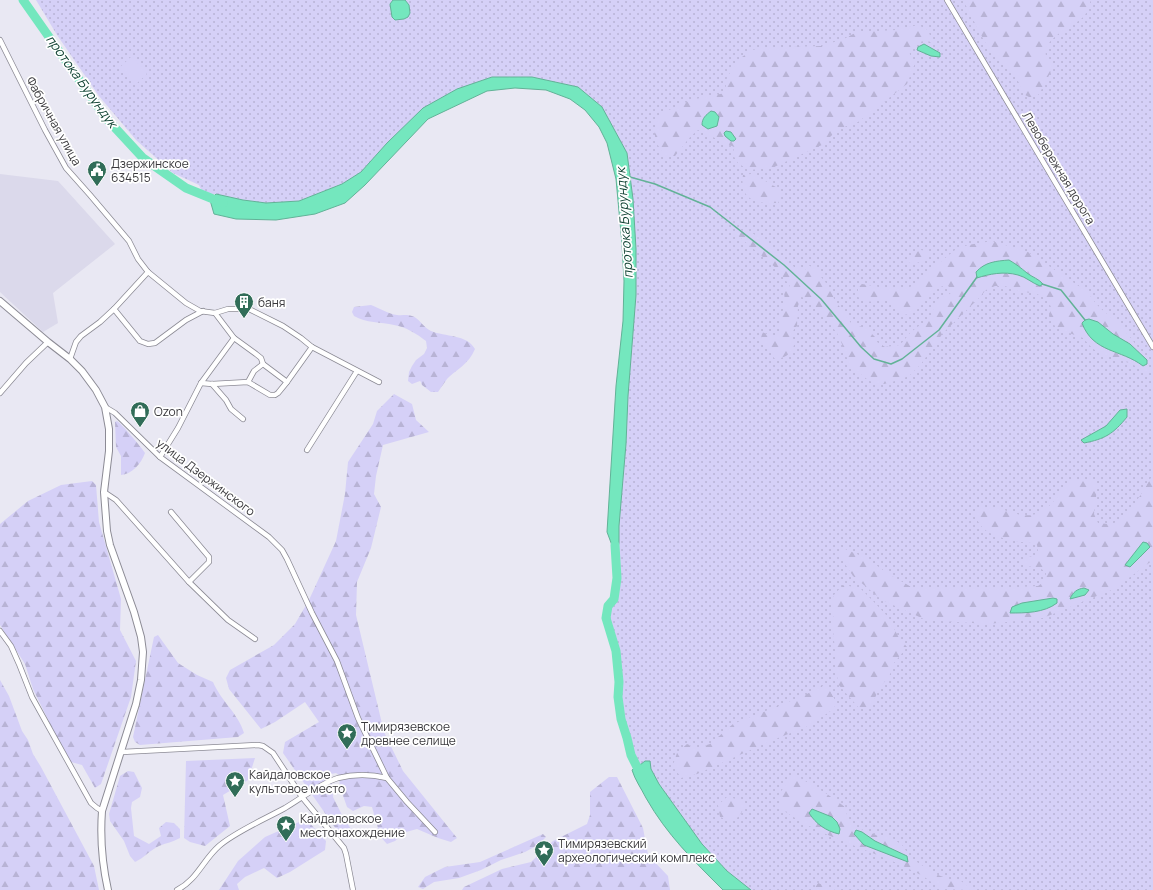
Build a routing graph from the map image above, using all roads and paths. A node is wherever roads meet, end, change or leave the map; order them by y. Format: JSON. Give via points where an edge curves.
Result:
{"nodes":[{"id":1,"x":947,"y":0,"type":"edge"},
{"id":2,"x":0,"y":42,"type":"edge"},
{"id":3,"x":148,"y":272,"type":"junction"},
{"id":4,"x":0,"y":301,"type":"edge"},
{"id":5,"x":114,"y":309,"type":"junction"},
{"id":6,"x":203,"y":311,"type":"junction"},
{"id":7,"x":215,"y":313,"type":"junction"},
{"id":8,"x":234,"y":338,"type":"junction"},
{"id":9,"x":48,"y":342,"type":"junction"},
{"id":10,"x":312,"y":347,"type":"junction"},
{"id":11,"x":1153,"y":347,"type":"edge"},
{"id":12,"x":70,"y":359,"type":"junction"},
{"id":13,"x":263,"y":364,"type":"junction"},
{"id":14,"x":357,"y":371,"type":"junction"},
{"id":15,"x":248,"y":382,"type":"junction"},
{"id":16,"x":287,"y":382,"type":"junction"},
{"id":17,"x":379,"y":382,"type":"dead end"},
{"id":18,"x":201,"y":383,"type":"junction"},
{"id":19,"x":212,"y":384,"type":"junction"},
{"id":20,"x":0,"y":393,"type":"edge"},
{"id":21,"x":105,"y":407,"type":"junction"},
{"id":22,"x":244,"y":419,"type":"dead end"},
{"id":23,"x":307,"y":450,"type":"dead end"},
{"id":24,"x":160,"y":457,"type":"junction"},
{"id":25,"x":104,"y":492,"type":"junction"},
{"id":26,"x":171,"y":512,"type":"dead end"},
{"id":27,"x":189,"y":582,"type":"junction"},
{"id":28,"x":0,"y":631,"type":"edge"},
{"id":29,"x":255,"y":640,"type":"dead end"},
{"id":30,"x":122,"y":752,"type":"junction"},
{"id":31,"x":387,"y":778,"type":"junction"},
{"id":32,"x":302,"y":798,"type":"junction"},
{"id":33,"x":102,"y":810,"type":"junction"},
{"id":34,"x":435,"y":832,"type":"dead end"},
{"id":35,"x":108,"y":890,"type":"edge"},
{"id":36,"x":177,"y":890,"type":"edge"},
{"id":37,"x":353,"y":890,"type":"edge"}],
"edges":[{"from":1,"to":11,"type":"street","name":"Левобережная дорога"},
{"from":2,"to":3,"type":"street","name":"Фабричная улица","via":[[66,168],[129,241]]},
{"from":3,"to":5,"type":"street"},
{"from":3,"to":6,"type":"street","name":"Фабричная улица","via":[[186,304]]},
{"from":4,"to":9,"type":"street","name":"улица Дзержинского"},
{"from":5,"to":6,"type":"street","via":[[140,341],[148,344],[155,343]]},
{"from":5,"to":12,"type":"street","via":[[81,336]]},
{"from":6,"to":7,"type":"street","name":"Фабричная улица"},
{"from":7,"to":8,"type":"street"},
{"from":7,"to":10,"type":"street","via":[[238,308],[249,309],[284,326]]},
{"from":8,"to":13,"type":"street","via":[[261,358]]},
{"from":8,"to":18,"type":"street"},
{"from":9,"to":12,"type":"street","name":"улица Дзержинского"},
{"from":9,"to":20,"type":"street"},
{"from":10,"to":14,"type":"street"},
{"from":10,"to":16,"type":"street"},
{"from":12,"to":21,"type":"street","name":"улица Дзержинского","via":[[96,390]]},
{"from":13,"to":15,"type":"street","via":[[254,371]]},
{"from":13,"to":16,"type":"street"},
{"from":14,"to":17,"type":"street"},
{"from":14,"to":23,"type":"street"},
{"from":15,"to":16,"type":"street","via":[[270,395],[278,393]]},
{"from":15,"to":19,"type":"street"},
{"from":18,"to":19,"type":"street"},
{"from":18,"to":24,"type":"street"},
{"from":19,"to":22,"type":"street","via":[[231,409]]},
{"from":21,"to":24,"type":"street","name":"улица Дзержинского"},
{"from":21,"to":25,"type":"street","via":[[109,451]]},
{"from":24,"to":31,"type":"street","name":"улица Дзержинского","via":[[275,543],[287,559],[337,662],[358,718]]},
{"from":25,"to":27,"type":"street","via":[[116,500]]},
{"from":25,"to":30,"type":"street","via":[[106,531],[137,622],[143,652],[139,692]]},
{"from":26,"to":27,"type":"street","via":[[209,557],[209,562]]},
{"from":27,"to":29,"type":"street","via":[[228,620]]},
{"from":28,"to":33,"type":"street","via":[[19,664],[32,697],[91,803]]},
{"from":30,"to":32,"type":"street","via":[[262,746],[273,753]]},
{"from":30,"to":33,"type":"street"},
{"from":31,"to":32,"type":"street","via":[[364,775],[340,778],[322,785]]},
{"from":31,"to":34,"type":"street","name":"улица Дзержинского"},
{"from":32,"to":36,"type":"street","via":[[229,838],[208,858],[188,884]]},
{"from":32,"to":37,"type":"street","via":[[344,848]]},
{"from":33,"to":35,"type":"street","via":[[102,854]]}]}
